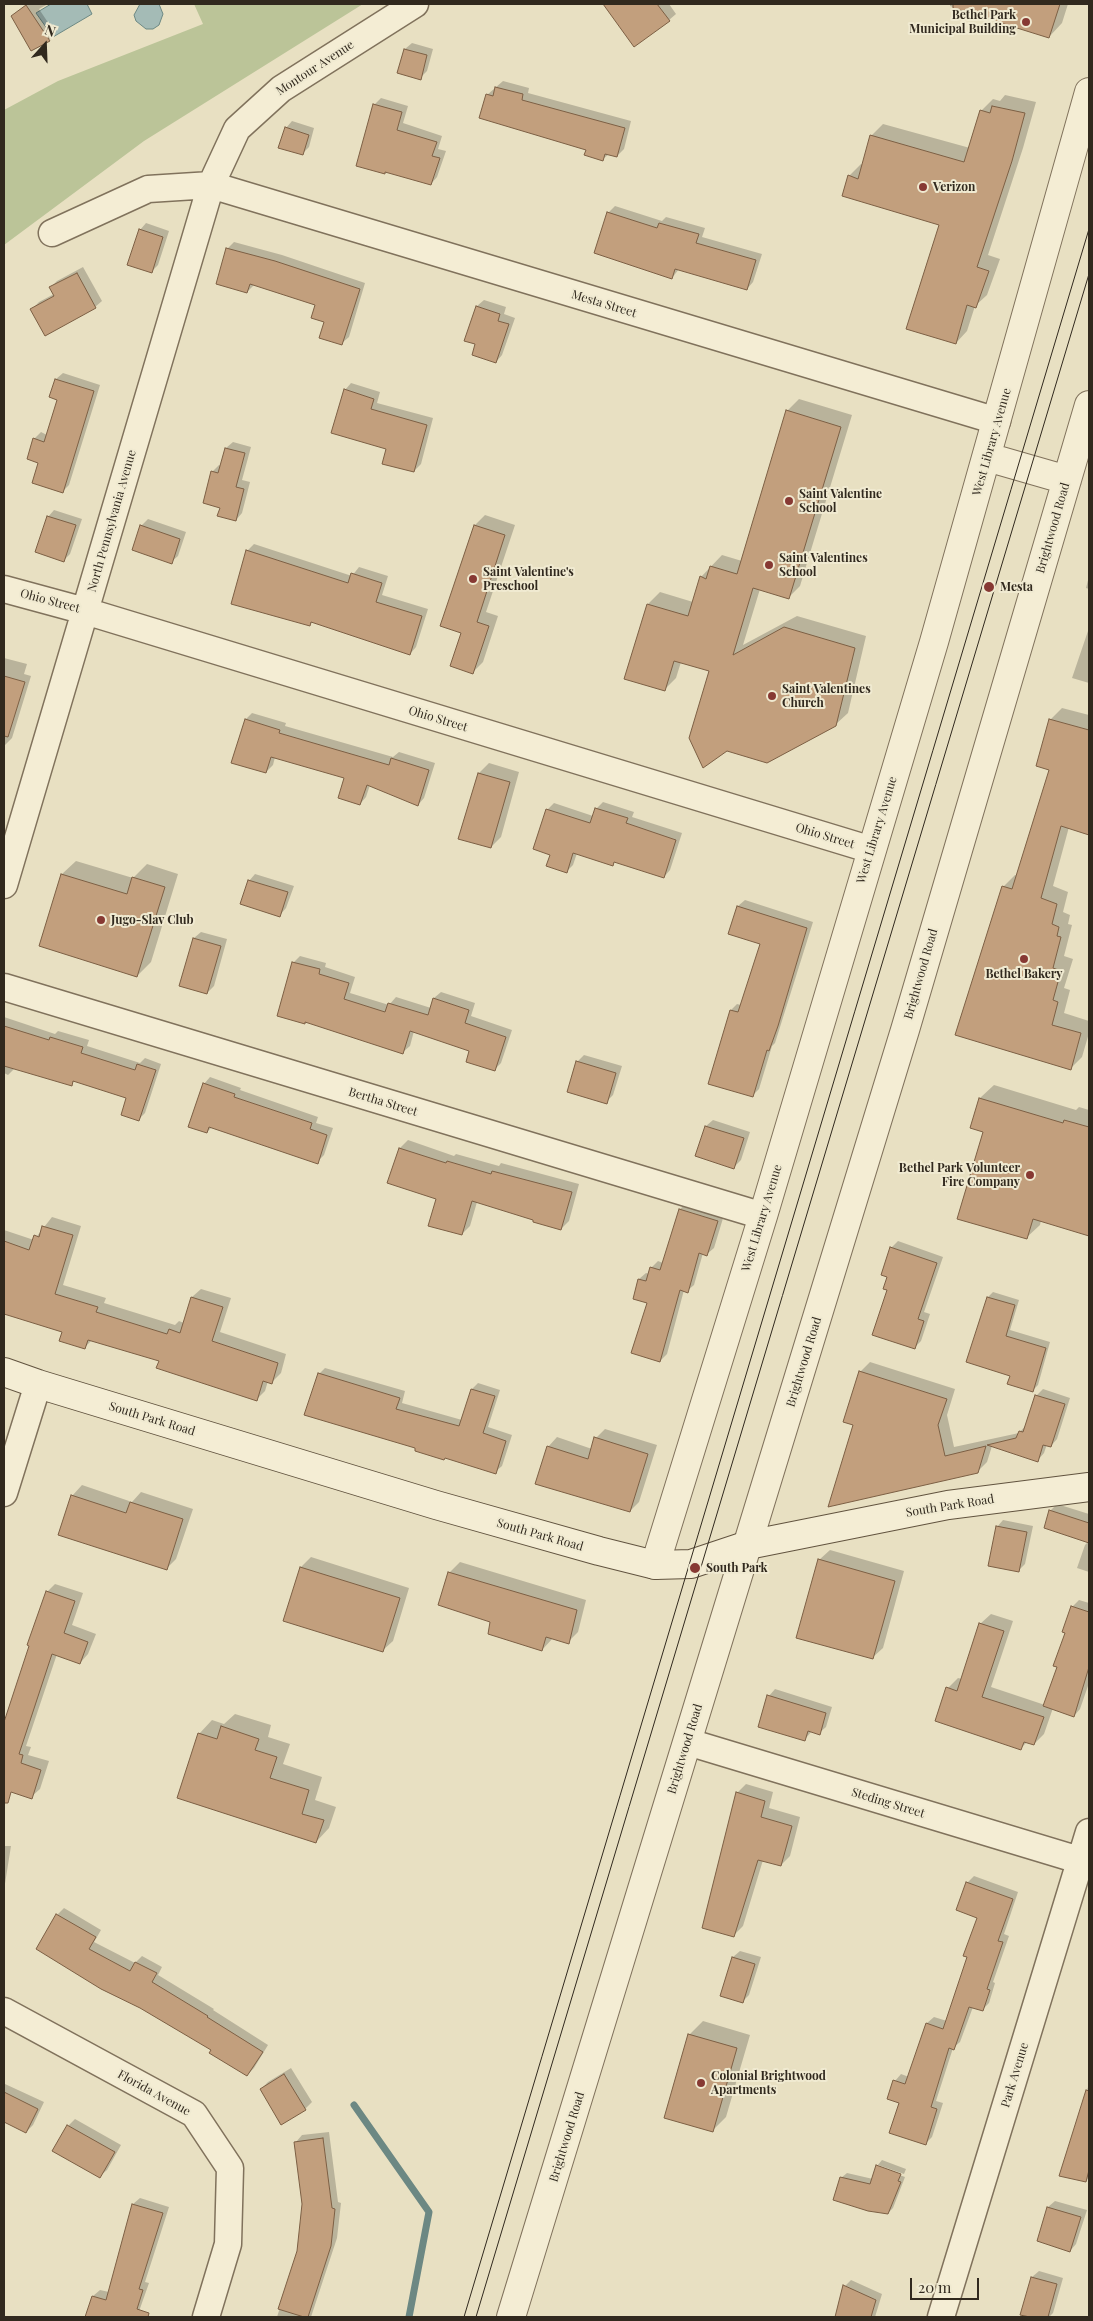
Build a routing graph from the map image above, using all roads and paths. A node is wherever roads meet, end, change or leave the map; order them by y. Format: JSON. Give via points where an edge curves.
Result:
{"nodes":[{"id":1,"x":416,"y":4,"type":"edge"},
{"id":2,"x":1089,"y":92,"type":"edge"},
{"id":3,"x":211,"y":185,"type":"junction"},
{"id":4,"x":52,"y":233,"type":"dead end"},
{"id":5,"x":1089,"y":405,"type":"edge"},
{"id":6,"x":997,"y":421,"type":"junction"},
{"id":7,"x":1083,"y":447,"type":"edge"},
{"id":8,"x":987,"y":457,"type":"junction"},
{"id":9,"x":1067,"y":480,"type":"junction"},
{"id":10,"x":4,"y":589,"type":"edge"},
{"id":11,"x":85,"y":611,"type":"junction"},
{"id":12,"x":872,"y":850,"type":"junction"},
{"id":13,"x":4,"y":885,"type":"edge"},
{"id":14,"x":4,"y":988,"type":"edge"},
{"id":15,"x":763,"y":1216,"type":"junction"},
{"id":16,"x":4,"y":1372,"type":"edge"},
{"id":17,"x":38,"y":1384,"type":"junction"},
{"id":18,"x":1089,"y":1487,"type":"edge"},
{"id":19,"x":4,"y":1493,"type":"edge"},
{"id":20,"x":748,"y":1545,"type":"junction"},
{"id":21,"x":656,"y":1565,"type":"junction"},
{"id":22,"x":688,"y":1742,"type":"junction"},
{"id":23,"x":1089,"y":1832,"type":"edge"},
{"id":24,"x":1085,"y":1862,"type":"edge"},
{"id":25,"x":4,"y":2011,"type":"edge"},
{"id":26,"x":206,"y":2317,"type":"edge"},
{"id":27,"x":511,"y":2317,"type":"edge"},
{"id":28,"x":941,"y":2317,"type":"edge"}],
"edges":[{"from":1,"to":3,"type":"street","name":"Montour Avenue","via":[[281,89],[237,130]]},
{"from":2,"to":6,"type":"street","name":"West Library Avenue"},
{"from":3,"to":4,"type":"street","via":[[148,190]]},
{"from":3,"to":6,"type":"street","name":"Mesta Street"},
{"from":3,"to":11,"type":"street","name":"North Pennsylvania Avenue"},
{"from":5,"to":7,"type":"street","name":"Brightwood Road"},
{"from":6,"to":8,"type":"street","name":"West Library Avenue"},
{"from":7,"to":9,"type":"street","name":"Brightwood Road"},
{"from":8,"to":9,"type":"street"},
{"from":8,"to":12,"type":"street","name":"West Library Avenue"},
{"from":9,"to":20,"type":"street","name":"Brightwood Road","via":[[905,1030]]},
{"from":10,"to":11,"type":"street","name":"Ohio Street"},
{"from":11,"to":12,"type":"street","name":"Ohio Street"},
{"from":11,"to":13,"type":"street","name":"North Pennsylvania Avenue"},
{"from":12,"to":15,"type":"street","name":"West Library Avenue"},
{"from":14,"to":15,"type":"street","name":"Bertha Street"},
{"from":15,"to":21,"type":"street","name":"West Library Avenue"},
{"from":16,"to":17,"type":"street","name":"South Park Road"},
{"from":17,"to":19,"type":"street"},
{"from":17,"to":21,"type":"street","name":"South Park Road","via":[[436,1505]]},
{"from":18,"to":20,"type":"street","name":"South Park Road","via":[[948,1505]]},
{"from":20,"to":21,"type":"street","name":"South Park Road","via":[[691,1564]]},
{"from":20,"to":22,"type":"street","name":"Brightwood Road"},
{"from":22,"to":24,"type":"street","name":"Steding Street"},
{"from":22,"to":27,"type":"street","name":"Brightwood Road"},
{"from":23,"to":24,"type":"street","name":"Park Avenue"},
{"from":24,"to":28,"type":"street","name":"Park Avenue"},
{"from":25,"to":26,"type":"street","name":"Florida Avenue","via":[[194,2114],[230,2168],[228,2244]]}]}
